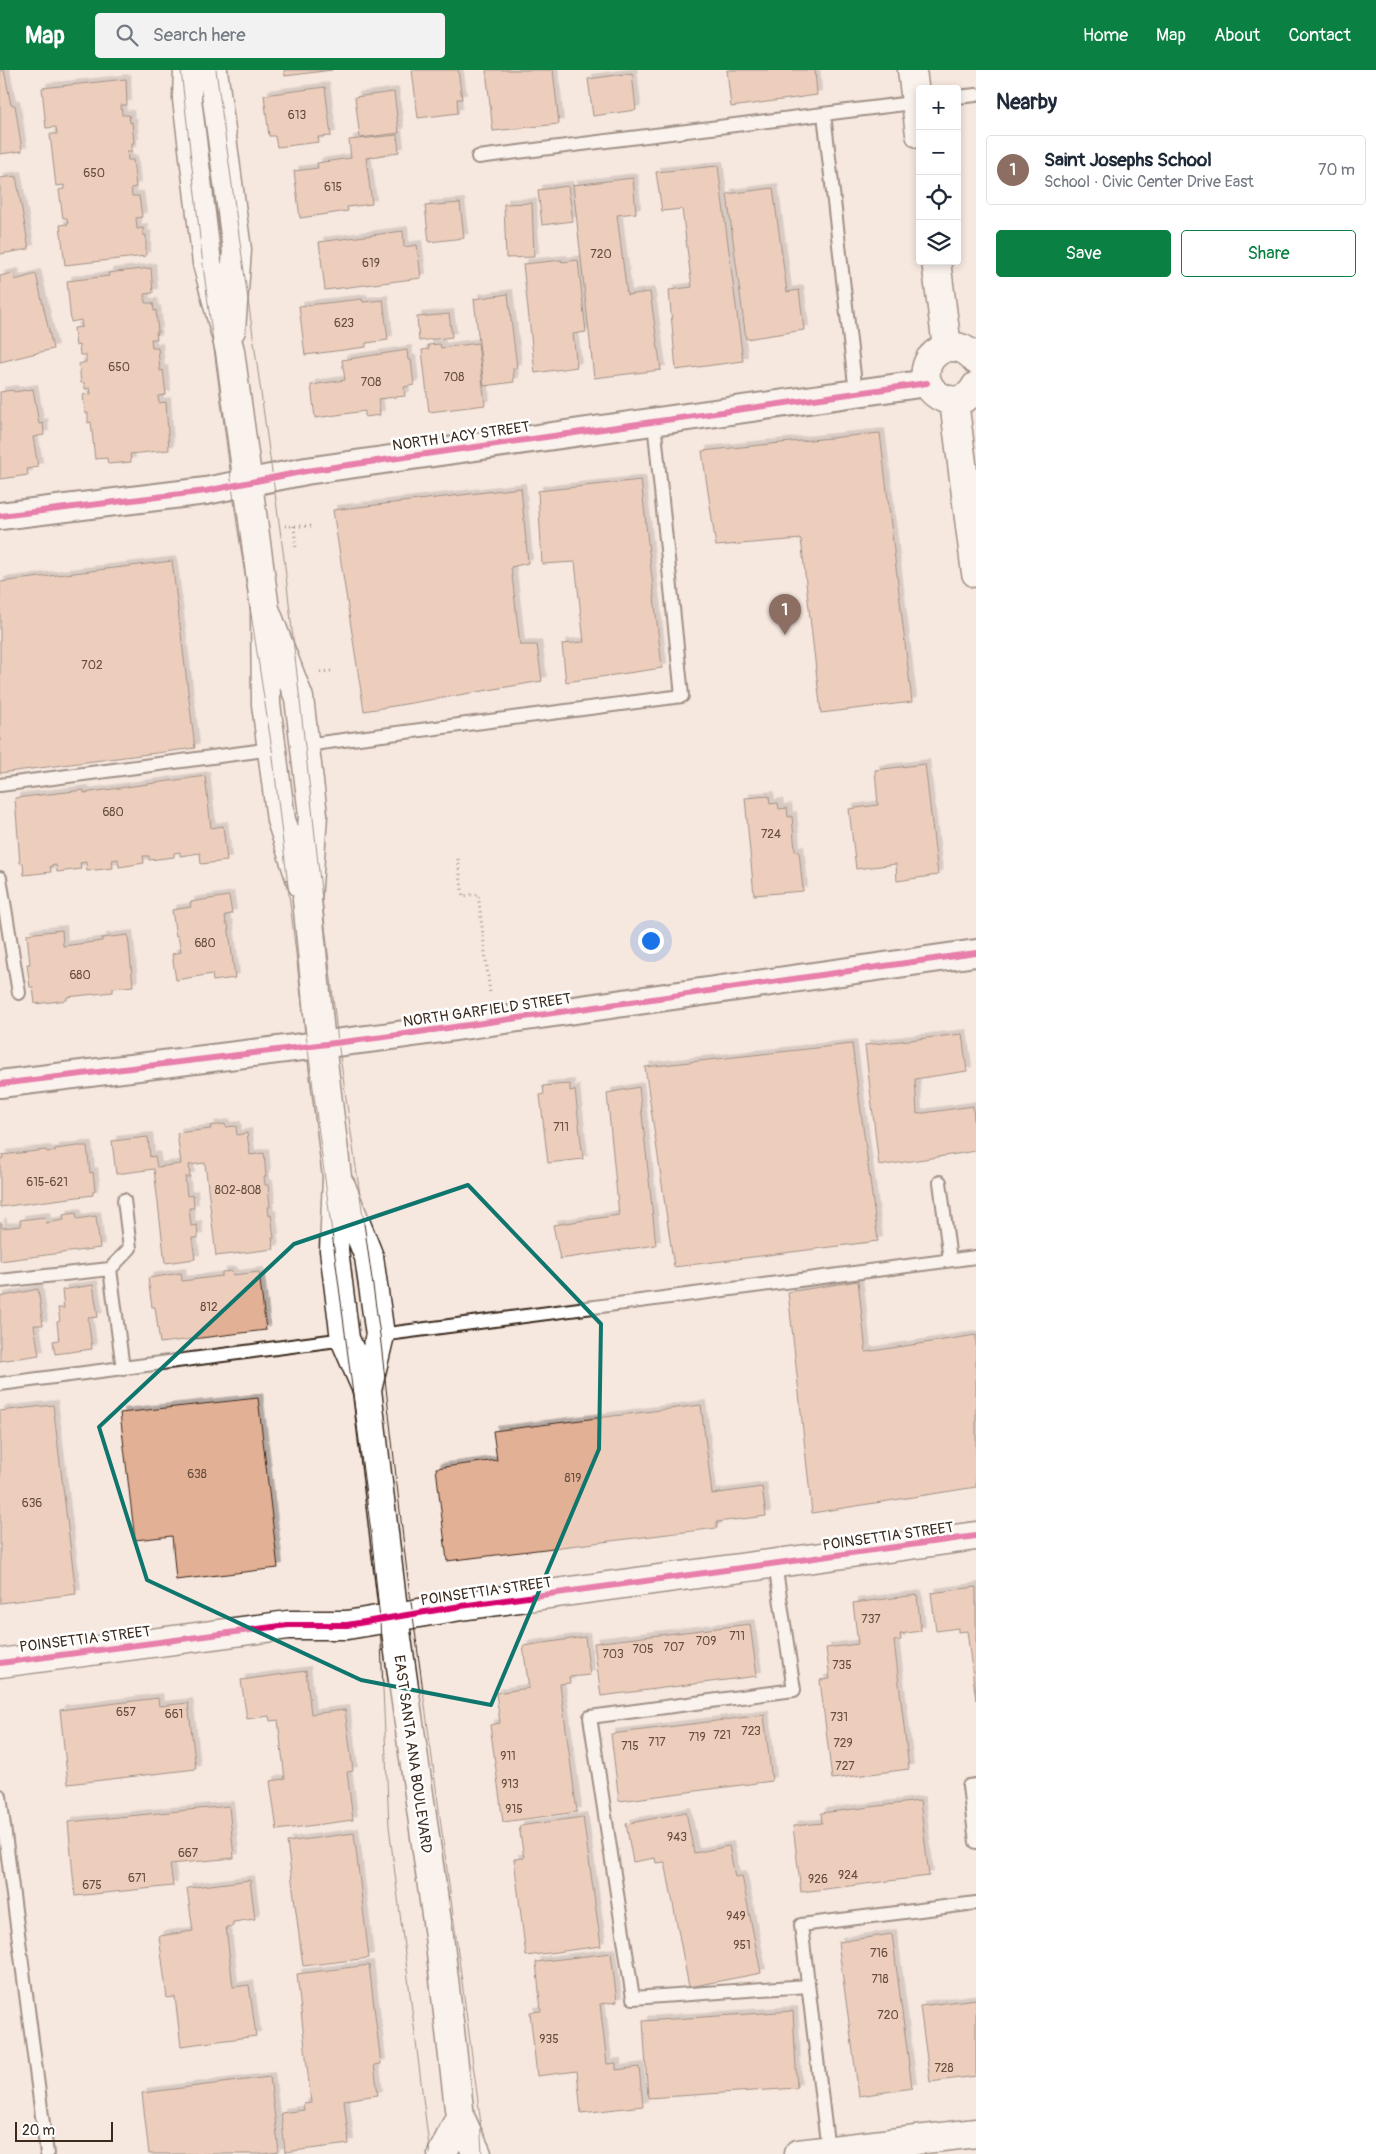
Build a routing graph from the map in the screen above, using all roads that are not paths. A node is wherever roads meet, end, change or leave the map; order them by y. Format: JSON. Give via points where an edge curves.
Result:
{"nodes":[{"id":1,"x":188,"y":70,"type":"edge"},
{"id":2,"x":212,"y":70,"type":"edge"},
{"id":3,"x":912,"y":70,"type":"edge"},
{"id":4,"x":916,"y":91,"type":"edge"},
{"id":5,"x":976,"y":95,"type":"edge"},
{"id":6,"x":961,"y":97,"type":"edge"},
{"id":7,"x":916,"y":102,"type":"edge"},
{"id":8,"x":824,"y":114,"type":"junction"},
{"id":9,"x":478,"y":156,"type":"dead end"},
{"id":10,"x":937,"y":265,"type":"edge"},
{"id":11,"x":947,"y":347,"type":"junction"},
{"id":12,"x":230,"y":351,"type":"junction"},
{"id":13,"x":976,"y":360,"type":"edge"},
{"id":14,"x":927,"y":383,"type":"junction"},
{"id":15,"x":856,"y":392,"type":"junction"},
{"id":16,"x":965,"y":394,"type":"edge"},
{"id":17,"x":654,"y":422,"type":"junction"},
{"id":18,"x":247,"y":482,"type":"junction"},
{"id":19,"x":0,"y":516,"type":"edge"},
{"id":20,"x":976,"y":573,"type":"edge"},
{"id":21,"x":265,"y":609,"type":"junction"},
{"id":22,"x":305,"y":745,"type":"junction"},
{"id":23,"x":272,"y":749,"type":"junction"},
{"id":24,"x":0,"y":785,"type":"edge"},
{"id":25,"x":0,"y":878,"type":"edge"},
{"id":26,"x":307,"y":900,"type":"junction"},
{"id":27,"x":976,"y":953,"type":"edge"},
{"id":28,"x":18,"y":993,"type":"dead end"},
{"id":29,"x":321,"y":1044,"type":"junction"},
{"id":30,"x":0,"y":1084,"type":"edge"},
{"id":31,"x":338,"y":1177,"type":"junction"},
{"id":32,"x":940,"y":1182,"type":"dead end"},
{"id":33,"x":124,"y":1200,"type":"dead end"},
{"id":34,"x":976,"y":1257,"type":"edge"},
{"id":35,"x":950,"y":1260,"type":"junction"},
{"id":36,"x":110,"y":1269,"type":"junction"},
{"id":37,"x":0,"y":1281,"type":"edge"},
{"id":38,"x":380,"y":1335,"type":"junction"},
{"id":39,"x":345,"y":1339,"type":"junction"},
{"id":40,"x":123,"y":1369,"type":"junction"},
{"id":41,"x":0,"y":1384,"type":"edge"},
{"id":42,"x":367,"y":1390,"type":"junction"},
{"id":43,"x":976,"y":1536,"type":"edge"},
{"id":44,"x":775,"y":1564,"type":"junction"},
{"id":45,"x":394,"y":1617,"type":"junction"},
{"id":46,"x":0,"y":1663,"type":"edge"},
{"id":47,"x":976,"y":1785,"type":"edge"},
{"id":48,"x":0,"y":1796,"type":"edge"},
{"id":49,"x":976,"y":1842,"type":"edge"},
{"id":50,"x":976,"y":1903,"type":"edge"},
{"id":51,"x":808,"y":1986,"type":"junction"},
{"id":52,"x":460,"y":2117,"type":"junction"},
{"id":53,"x":976,"y":2133,"type":"edge"},
{"id":54,"x":828,"y":2151,"type":"junction"},
{"id":55,"x":47,"y":2154,"type":"edge"},
{"id":56,"x":442,"y":2154,"type":"edge"},
{"id":57,"x":477,"y":2154,"type":"edge"},
{"id":58,"x":798,"y":2154,"type":"edge"}],
"edges":[{"from":1,"to":12,"type":"main road","name":"EAST SANTA ANA BOULEVARD","via":[[187,99],[207,263]]},
{"from":2,"to":12,"type":"main road","name":"EAST SANTA ANA BOULEVARD","via":[[237,250]]},
{"from":3,"to":4,"type":"main road"},
{"from":5,"to":6,"type":"lane"},
{"from":7,"to":8,"type":"lane"},
{"from":8,"to":9,"type":"lane"},
{"from":8,"to":15,"type":"lane"},
{"from":10,"to":11,"type":"main road"},
{"from":11,"to":13,"type":"main road","via":[[968,351]]},
{"from":11,"to":14,"type":"main road","via":[[932,357],[926,374]]},
{"from":12,"to":18,"type":"main road","name":"EAST SANTA ANA BOULEVARD"},
{"from":14,"to":15,"type":"street","name":"NORTH LACY STREET"},
{"from":14,"to":16,"type":"main road","via":[[942,399]]},
{"from":15,"to":17,"type":"street","name":"NORTH LACY STREET"},
{"from":16,"to":20,"type":"main road"},
{"from":17,"to":18,"type":"street","name":"NORTH LACY STREET"},
{"from":17,"to":22,"type":"lane","via":[[682,696]]},
{"from":18,"to":19,"type":"street","name":"NORTH LACY STREET","via":[[206,491]]},
{"from":18,"to":21,"type":"main road","name":"EAST SANTA ANA BOULEVARD"},
{"from":21,"to":22,"type":"main road","name":"EAST SANTA ANA BOULEVARD","via":[[299,698]]},
{"from":21,"to":23,"type":"main road","name":"EAST SANTA ANA BOULEVARD","via":[[266,704]]},
{"from":22,"to":26,"type":"main road","name":"EAST SANTA ANA BOULEVARD","via":[[312,815]]},
{"from":23,"to":24,"type":"lane"},
{"from":23,"to":26,"type":"main road","name":"EAST SANTA ANA BOULEVARD","via":[[281,820]]},
{"from":25,"to":28,"type":"lane"},
{"from":26,"to":29,"type":"main road","name":"EAST SANTA ANA BOULEVARD"},
{"from":27,"to":29,"type":"street","name":"NORTH GARFIELD STREET"},
{"from":29,"to":30,"type":"street","name":"NORTH GARFIELD STREET"},
{"from":29,"to":31,"type":"main road","name":"EAST SANTA ANA BOULEVARD"},
{"from":31,"to":38,"type":"main road","name":"EAST SANTA ANA BOULEVARD","via":[[369,1257]]},
{"from":31,"to":39,"type":"main road","name":"EAST SANTA ANA BOULEVARD","via":[[334,1250]]},
{"from":32,"to":35,"type":"lane"},
{"from":33,"to":36,"type":"lane","via":[[130,1248]]},
{"from":34,"to":35,"type":"lane"},
{"from":35,"to":38,"type":"lane"},
{"from":36,"to":37,"type":"lane"},
{"from":36,"to":40,"type":"lane"},
{"from":38,"to":42,"type":"main road","name":"EAST SANTA ANA BOULEVARD"},
{"from":39,"to":40,"type":"lane"},
{"from":39,"to":42,"type":"main road","name":"EAST SANTA ANA BOULEVARD"},
{"from":40,"to":41,"type":"lane"},
{"from":42,"to":45,"type":"main road","name":"EAST SANTA ANA BOULEVARD"},
{"from":43,"to":44,"type":"main road","name":"POINSETTIA STREET"},
{"from":44,"to":45,"type":"main road","name":"POINSETTIA STREET"},
{"from":44,"to":51,"type":"lane","via":[[794,1690],[590,1718],[633,1998]]},
{"from":45,"to":46,"type":"main road","name":"POINSETTIA STREET","via":[[341,1626],[288,1625]]},
{"from":45,"to":52,"type":"main road","name":"EAST SANTA ANA BOULEVARD","via":[[439,1936]]},
{"from":47,"to":49,"type":"lane","via":[[969,1786]]},
{"from":48,"to":55,"type":"lane"},
{"from":50,"to":51,"type":"lane","via":[[801,1925]]},
{"from":51,"to":54,"type":"lane"},
{"from":52,"to":56,"type":"main road"},
{"from":52,"to":57,"type":"main road","name":"EAST SANTA ANA BOULEVARD"},
{"from":53,"to":54,"type":"main road"},
{"from":54,"to":58,"type":"main road"}]}
